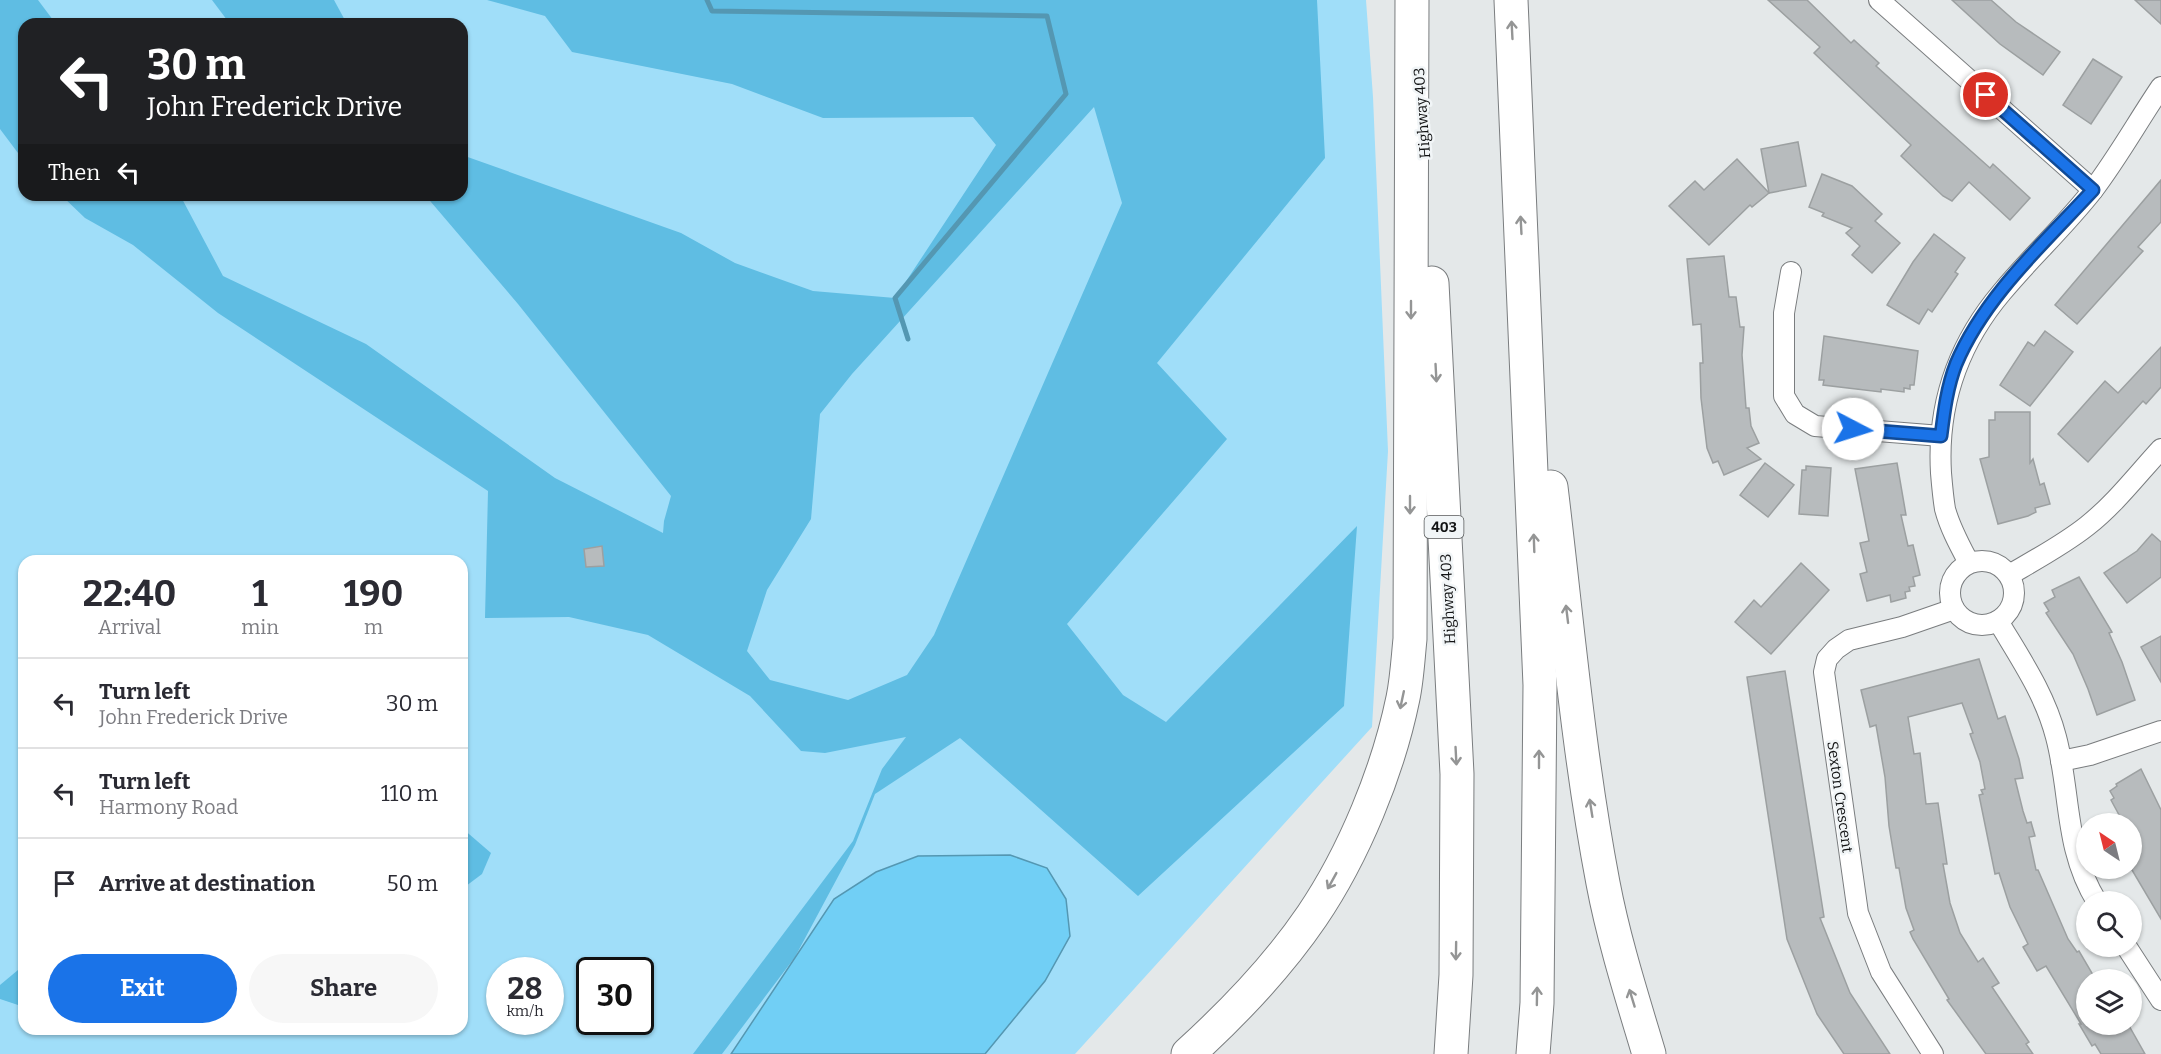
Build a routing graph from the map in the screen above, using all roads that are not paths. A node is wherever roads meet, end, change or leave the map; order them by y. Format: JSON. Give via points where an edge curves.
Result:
{"nodes":[{"id":1,"x":1413,"y":0,"type":"edge"},
{"id":2,"x":1511,"y":0,"type":"edge"},
{"id":3,"x":1879,"y":0,"type":"edge"},
{"id":4,"x":2161,"y":87,"type":"edge"},
{"id":5,"x":2093,"y":190,"type":"junction"},
{"id":6,"x":1791,"y":272,"type":"dead end"},
{"id":7,"x":1524,"y":283,"type":"junction"},
{"id":8,"x":1941,"y":436,"type":"junction"},
{"id":9,"x":2161,"y":449,"type":"edge"},
{"id":10,"x":1969,"y":563,"type":"junction"},
{"id":11,"x":2008,"y":575,"type":"junction"},
{"id":12,"x":1954,"y":609,"type":"junction"},
{"id":13,"x":1998,"y":621,"type":"junction"},
{"id":14,"x":2161,"y":730,"type":"edge"},
{"id":15,"x":2061,"y":761,"type":"junction"},
{"id":16,"x":2091,"y":891,"type":"edge"},
{"id":17,"x":2133,"y":957,"type":"edge"},
{"id":18,"x":2161,"y":1000,"type":"edge"},
{"id":19,"x":1188,"y":1054,"type":"edge"},
{"id":20,"x":1450,"y":1054,"type":"edge"},
{"id":21,"x":1533,"y":1054,"type":"edge"},
{"id":22,"x":1649,"y":1054,"type":"edge"},
{"id":23,"x":1933,"y":1054,"type":"edge"}],
"edges":[{"from":1,"to":19,"type":"highway","one_way":true,"via":[[1410,627],[1403,697],[1382,771],[1353,844],[1313,915],[1264,977]]},
{"from":1,"to":20,"type":"highway","name":"Highway 403","number":"403","one_way":true,"via":[[1457,774],[1455,975]]},
{"from":7,"to":2,"type":"highway","one_way":true},
{"from":3,"to":5,"type":"street"},
{"from":4,"to":5,"type":"street"},
{"from":5,"to":8,"type":"street","via":[[2000,294],[1977,327],[1953,374]]},
{"from":6,"to":8,"type":"street","via":[[1784,313],[1784,396],[1795,414],[1815,426]]},
{"from":21,"to":7,"type":"highway","one_way":true,"via":[[1537,1003],[1540,685]]},
{"from":22,"to":7,"type":"highway","one_way":true,"via":[[1616,945],[1598,851]]},
{"from":8,"to":10,"type":"street","via":[[1945,508]]},
{"from":9,"to":11,"type":"street","via":[[2087,526]]},
{"from":10,"to":11,"type":"street","via":[[1987,561]]},
{"from":10,"to":12,"type":"street","via":[[1953,578],[1950,588]]},
{"from":11,"to":13,"type":"street","via":[[2014,595],[2012,605]]},
{"from":12,"to":13,"type":"street","via":[[1960,617],[1979,626]]},
{"from":12,"to":23,"type":"street","name":"Sexton Crescent","via":[[1849,640],[1827,659],[1824,672],[1858,913],[1881,972]]},
{"from":13,"to":15,"type":"street","via":[[2043,699]]},
{"from":14,"to":15,"type":"street"},
{"from":15,"to":16,"type":"street","via":[[2074,846]]},
{"from":17,"to":18,"type":"street"}]}
